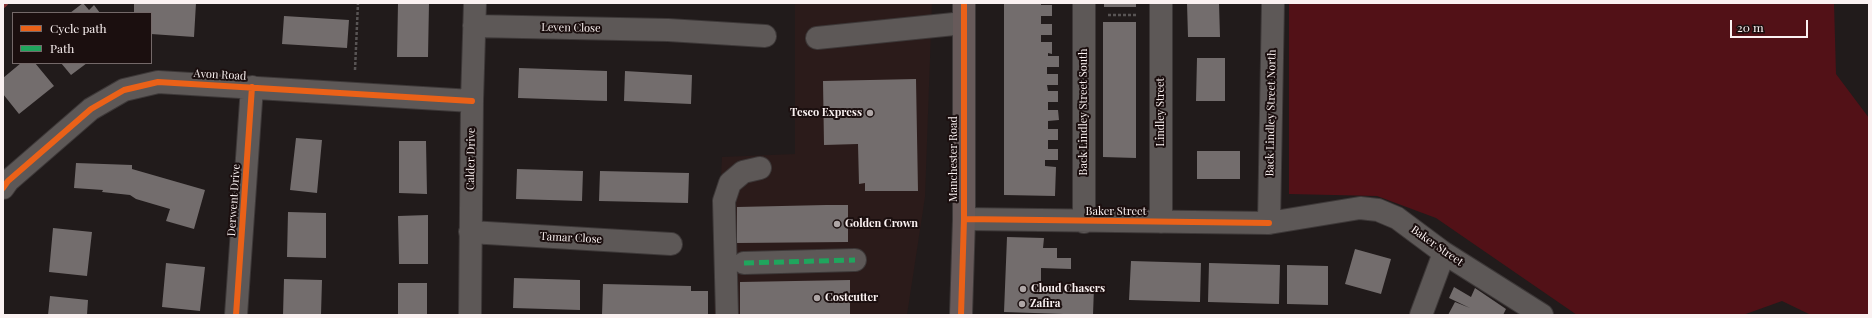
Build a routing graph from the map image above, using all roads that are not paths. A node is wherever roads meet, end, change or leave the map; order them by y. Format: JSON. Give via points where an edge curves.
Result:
{"nodes":[{"id":1,"x":475,"y":3,"type":"edge"},
{"id":2,"x":1273,"y":3,"type":"edge"},
{"id":3,"x":1084,"y":9,"type":"edge"},
{"id":4,"x":1161,"y":9,"type":"edge"},
{"id":5,"x":964,"y":13,"type":"edge"},
{"id":6,"x":474,"y":26,"type":"junction"},
{"id":7,"x":765,"y":36,"type":"dead end"},
{"id":8,"x":816,"y":38,"type":"dead end"},
{"id":9,"x":252,"y":87,"type":"junction"},
{"id":10,"x":472,"y":101,"type":"junction"},
{"id":11,"x":760,"y":168,"type":"dead end"},
{"id":12,"x":3,"y":188,"type":"edge"},
{"id":13,"x":964,"y":219,"type":"junction"},
{"id":14,"x":1084,"y":222,"type":"junction"},
{"id":15,"x":1161,"y":222,"type":"junction"},
{"id":16,"x":1269,"y":223,"type":"junction"},
{"id":17,"x":470,"y":232,"type":"junction"},
{"id":18,"x":671,"y":244,"type":"dead end"},
{"id":19,"x":1444,"y":253,"type":"junction"},
{"id":20,"x":855,"y":260,"type":"dead end"},
{"id":21,"x":744,"y":263,"type":"dead end"},
{"id":22,"x":236,"y":315,"type":"edge"},
{"id":23,"x":470,"y":315,"type":"edge"},
{"id":24,"x":727,"y":315,"type":"edge"},
{"id":25,"x":961,"y":315,"type":"edge"},
{"id":26,"x":1422,"y":315,"type":"edge"},
{"id":27,"x":1542,"y":315,"type":"edge"}],
"edges":[{"from":1,"to":6,"type":"street","name":"Calder Drive"},
{"from":2,"to":16,"type":"street","name":"Back Lindley Street North"},
{"from":3,"to":14,"type":"street","name":"Back Lindley Street South"},
{"from":4,"to":15,"type":"street","name":"Lindley Street"},
{"from":5,"to":8,"type":"street"},
{"from":5,"to":13,"type":"main road","name":"Manchester Road"},
{"from":6,"to":7,"type":"street","name":"Leven Close","via":[[668,30]]},
{"from":6,"to":10,"type":"street","name":"Calder Drive"},
{"from":9,"to":10,"type":"street","name":"Avon Road"},
{"from":9,"to":12,"type":"street","name":"Avon Road","via":[[158,82],[124,90],[91,109]]},
{"from":9,"to":22,"type":"street","name":"Derwent Drive"},
{"from":10,"to":17,"type":"street","name":"Calder Drive"},
{"from":11,"to":24,"type":"street","via":[[743,172],[730,183],[724,201]]},
{"from":13,"to":14,"type":"street","name":"Baker Street"},
{"from":13,"to":25,"type":"main road","name":"Manchester Road"},
{"from":14,"to":15,"type":"street","name":"Baker Street"},
{"from":15,"to":16,"type":"street","name":"Baker Street"},
{"from":16,"to":19,"type":"street","name":"Baker Street","via":[[1360,208],[1378,210],[1397,218]]},
{"from":17,"to":18,"type":"street","name":"Tamar Close"},
{"from":17,"to":23,"type":"street","name":"Calder Drive"},
{"from":19,"to":26,"type":"street"},
{"from":19,"to":27,"type":"street","name":"Baker Street"},
{"from":20,"to":21,"type":"street"}]}
